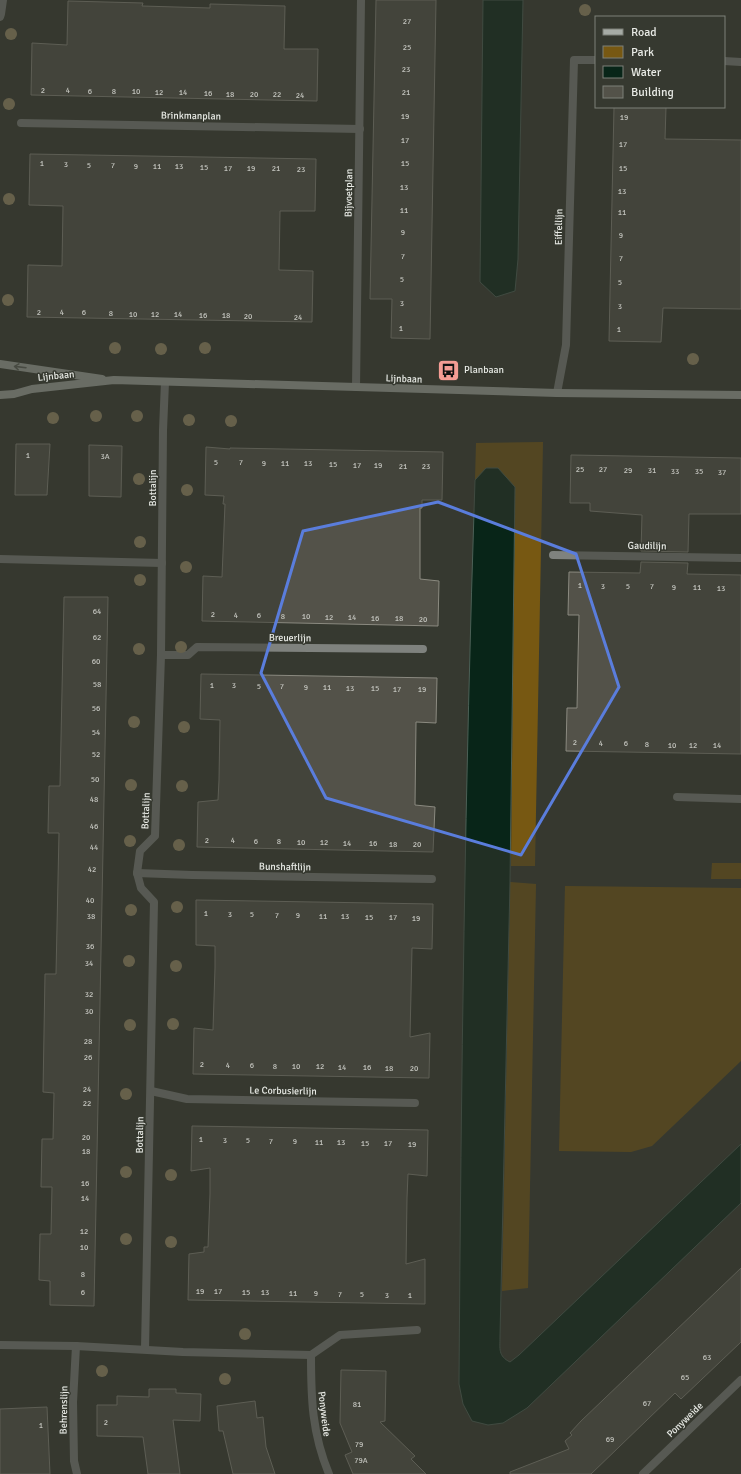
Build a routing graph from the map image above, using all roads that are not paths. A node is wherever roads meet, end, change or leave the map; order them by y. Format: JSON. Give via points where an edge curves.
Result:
{"nodes":[{"id":1,"x":2,"y":0,"type":"edge"},
{"id":2,"x":361,"y":0,"type":"edge"},
{"id":3,"x":0,"y":17,"type":"edge"},
{"id":4,"x":595,"y":60,"type":"edge"},
{"id":5,"x":725,"y":61,"type":"edge"},
{"id":6,"x":741,"y":62,"type":"edge"},
{"id":7,"x":21,"y":124,"type":"dead end"},
{"id":8,"x":360,"y":129,"type":"junction"},
{"id":9,"x":0,"y":364,"type":"edge"},
{"id":10,"x":114,"y":380,"type":"junction"},
{"id":11,"x":165,"y":382,"type":"junction"},
{"id":12,"x":356,"y":387,"type":"junction"},
{"id":13,"x":557,"y":393,"type":"junction"},
{"id":14,"x":0,"y":395,"type":"edge"},
{"id":15,"x":741,"y":395,"type":"edge"},
{"id":16,"x":553,"y":555,"type":"dead end"},
{"id":17,"x":741,"y":558,"type":"edge"},
{"id":18,"x":0,"y":559,"type":"edge"},
{"id":19,"x":162,"y":563,"type":"junction"},
{"id":20,"x":423,"y":649,"type":"dead end"},
{"id":21,"x":160,"y":655,"type":"junction"},
{"id":22,"x":677,"y":797,"type":"dead end"},
{"id":23,"x":741,"y":799,"type":"edge"},
{"id":24,"x":137,"y":873,"type":"junction"},
{"id":25,"x":432,"y":879,"type":"dead end"},
{"id":26,"x":151,"y":1091,"type":"junction"},
{"id":27,"x":415,"y":1103,"type":"dead end"},
{"id":28,"x":417,"y":1330,"type":"dead end"},
{"id":29,"x":0,"y":1345,"type":"edge"},
{"id":30,"x":76,"y":1346,"type":"junction"},
{"id":31,"x":145,"y":1349,"type":"junction"},
{"id":32,"x":311,"y":1355,"type":"junction"},
{"id":33,"x":741,"y":1380,"type":"edge"},
{"id":34,"x":77,"y":1474,"type":"edge"},
{"id":35,"x":329,"y":1474,"type":"edge"},
{"id":36,"x":643,"y":1474,"type":"edge"}],
"edges":[{"from":1,"to":3,"type":"street"},
{"from":2,"to":8,"type":"street","name":"Bijvoetplan"},
{"from":4,"to":13,"type":"street","name":"Eiffellijn","via":[[574,60],[566,345]]},
{"from":5,"to":6,"type":"street"},
{"from":7,"to":8,"type":"street","name":"Brinkmanplan"},
{"from":8,"to":12,"type":"street","name":"Bijvoetplan"},
{"from":10,"to":9,"type":"street","name":"Lijnbaan","one_way":true},
{"from":10,"to":11,"type":"street","name":"Lijnbaan"},
{"from":10,"to":14,"type":"street","name":"Lijnbaan"},
{"from":11,"to":12,"type":"street","name":"Lijnbaan"},
{"from":11,"to":19,"type":"street","name":"Bottalijn"},
{"from":12,"to":13,"type":"street","name":"Lijnbaan"},
{"from":13,"to":15,"type":"street","name":"Lijnbaan"},
{"from":16,"to":17,"type":"street","name":"Gaudilijn"},
{"from":18,"to":19,"type":"street"},
{"from":19,"to":21,"type":"street","name":"Bottalijn"},
{"from":20,"to":21,"type":"street","name":"Breuerlijn","via":[[197,647],[188,655]]},
{"from":21,"to":24,"type":"street","name":"Bottalijn","via":[[155,836],[140,851]]},
{"from":22,"to":23,"type":"street"},
{"from":24,"to":25,"type":"street","name":"Bunshaftlijn"},
{"from":24,"to":26,"type":"street","name":"Bottalijn","via":[[141,888],[154,902]]},
{"from":26,"to":27,"type":"street","name":"Le Corbusierlijn","via":[[187,1099]]},
{"from":26,"to":31,"type":"street","name":"Bottalijn"},
{"from":28,"to":32,"type":"street","via":[[340,1335]]},
{"from":29,"to":30,"type":"street"},
{"from":30,"to":31,"type":"street"},
{"from":30,"to":34,"type":"street","name":"Behrenslijn","via":[[73,1402],[74,1461]]},
{"from":31,"to":32,"type":"street"},
{"from":32,"to":35,"type":"street","name":"Ponyweide","via":[[314,1429]]},
{"from":33,"to":36,"type":"street","name":"Ponyweide"}]}
